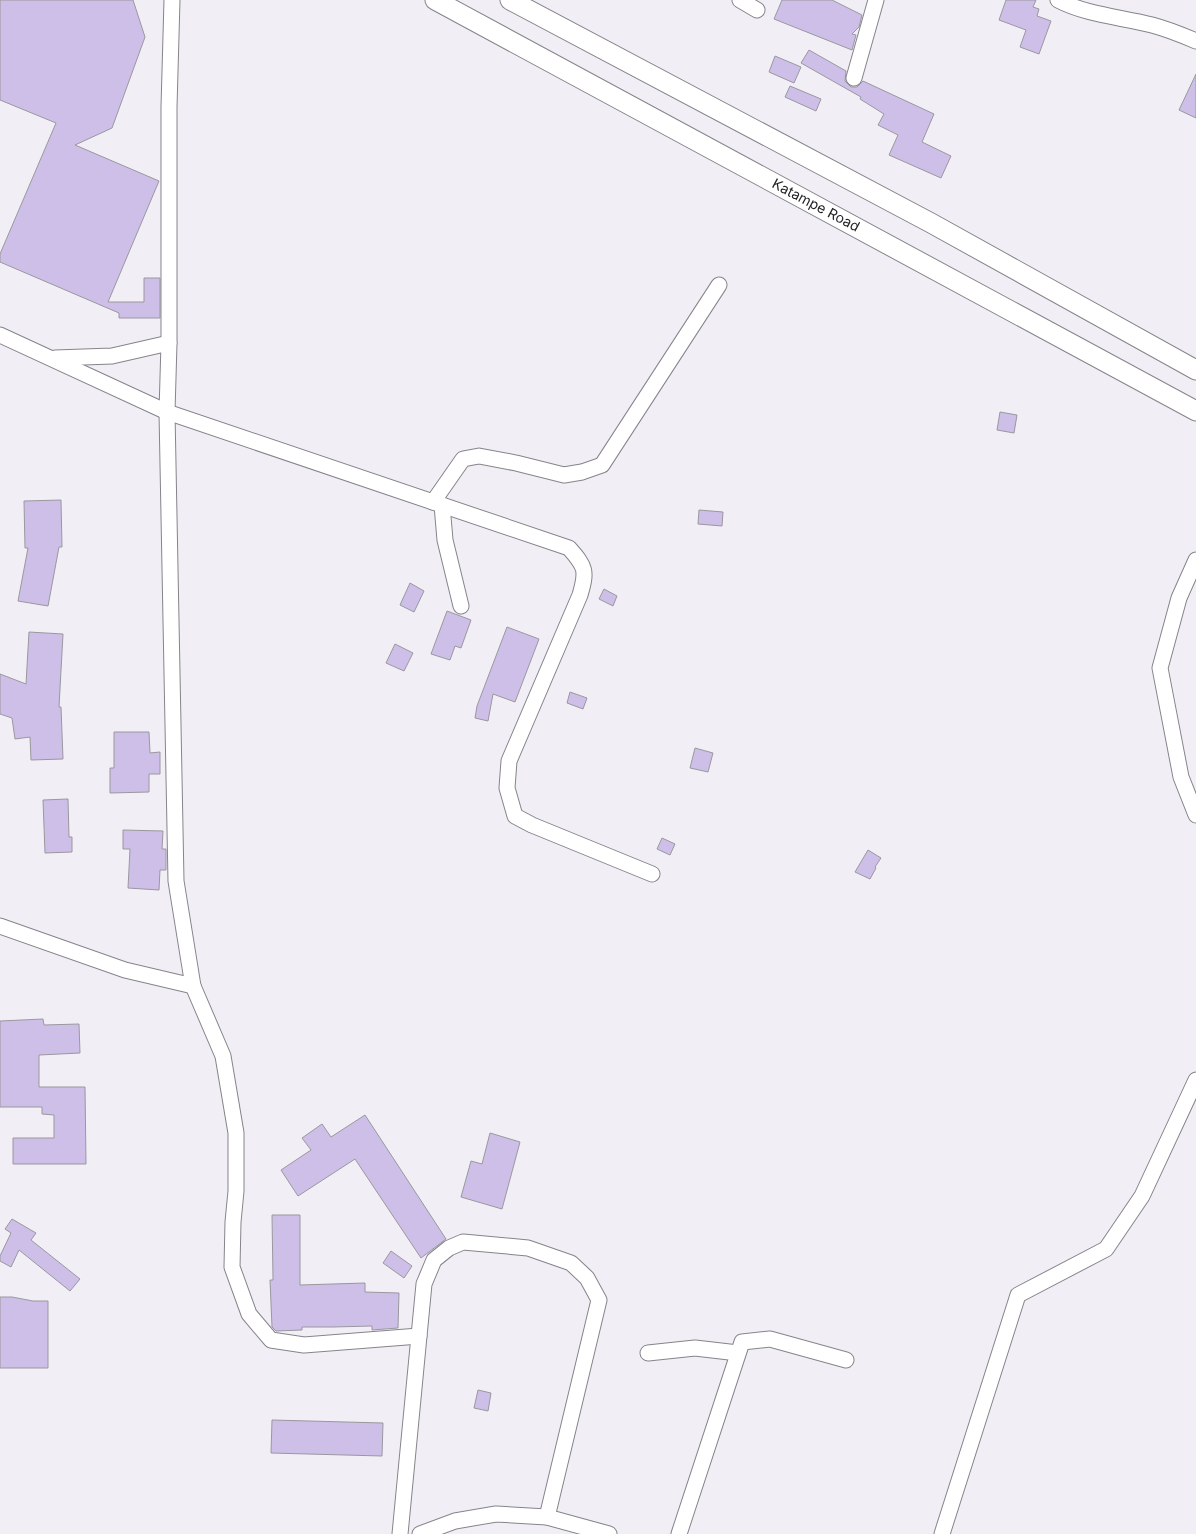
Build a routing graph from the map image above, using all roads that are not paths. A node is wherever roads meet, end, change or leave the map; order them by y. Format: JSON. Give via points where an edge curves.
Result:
{"nodes":[{"id":1,"x":172,"y":0,"type":"edge"},
{"id":2,"x":435,"y":0,"type":"edge"},
{"id":3,"x":510,"y":0,"type":"edge"},
{"id":4,"x":740,"y":0,"type":"edge"},
{"id":5,"x":876,"y":0,"type":"edge"},
{"id":6,"x":1058,"y":0,"type":"edge"},
{"id":7,"x":758,"y":10,"type":"dead end"},
{"id":8,"x":1196,"y":41,"type":"edge"},
{"id":9,"x":854,"y":78,"type":"dead end"},
{"id":10,"x":719,"y":285,"type":"dead end"},
{"id":11,"x":0,"y":335,"type":"edge"},
{"id":12,"x":169,"y":343,"type":"junction"},
{"id":13,"x":51,"y":358,"type":"junction"},
{"id":14,"x":1196,"y":370,"type":"edge"},
{"id":15,"x":1196,"y":411,"type":"edge"},
{"id":16,"x":167,"y":412,"type":"junction"},
{"id":17,"x":437,"y":504,"type":"junction"},
{"id":18,"x":1196,"y":560,"type":"edge"},
{"id":19,"x":461,"y":606,"type":"dead end"},
{"id":20,"x":1196,"y":815,"type":"edge"},
{"id":21,"x":652,"y":874,"type":"dead end"},
{"id":22,"x":0,"y":926,"type":"edge"},
{"id":23,"x":193,"y":986,"type":"junction"},
{"id":24,"x":1196,"y":1080,"type":"edge"},
{"id":25,"x":419,"y":1336,"type":"junction"},
{"id":26,"x":648,"y":1353,"type":"dead end"},
{"id":27,"x":738,"y":1353,"type":"junction"},
{"id":28,"x":846,"y":1360,"type":"dead end"},
{"id":29,"x":547,"y":1517,"type":"junction"},
{"id":30,"x":400,"y":1534,"type":"edge"},
{"id":31,"x":420,"y":1534,"type":"edge"},
{"id":32,"x":609,"y":1534,"type":"edge"},
{"id":33,"x":679,"y":1534,"type":"edge"},
{"id":34,"x":942,"y":1534,"type":"edge"}],
"edges":[{"from":1,"to":12,"type":"street"},
{"from":2,"to":15,"type":"main road","name":"Katampe Road"},
{"from":3,"to":14,"type":"main road","via":[[931,223]]},
{"from":4,"to":7,"type":"street"},
{"from":5,"to":9,"type":"street"},
{"from":6,"to":8,"type":"street","via":[[1067,5],[1152,25]]},
{"from":10,"to":17,"type":"street","via":[[602,465],[564,475],[480,456],[463,459]]},
{"from":11,"to":13,"type":"street"},
{"from":12,"to":13,"type":"street","via":[[112,356]]},
{"from":12,"to":16,"type":"street"},
{"from":13,"to":16,"type":"street"},
{"from":16,"to":17,"type":"street"},
{"from":16,"to":23,"type":"street","via":[[176,881]]},
{"from":17,"to":19,"type":"street"},
{"from":17,"to":21,"type":"street","via":[[569,548],[581,562],[585,576],[580,595],[509,761],[507,788],[515,816]]},
{"from":18,"to":20,"type":"street","via":[[1179,598],[1160,668],[1180,778]]},
{"from":22,"to":23,"type":"street","via":[[125,970]]},
{"from":23,"to":25,"type":"street","via":[[223,1056],[236,1133],[232,1267],[249,1314],[271,1340],[304,1345]]},
{"from":24,"to":34,"type":"street","via":[[1142,1196],[1106,1248],[1018,1295]]},
{"from":25,"to":29,"type":"street","via":[[424,1284],[434,1260],[462,1242],[528,1248],[571,1263],[587,1278],[599,1300]]},
{"from":25,"to":30,"type":"street"},
{"from":26,"to":27,"type":"street","via":[[695,1348]]},
{"from":27,"to":28,"type":"street","via":[[742,1342],[770,1339]]},
{"from":27,"to":33,"type":"street"},
{"from":29,"to":31,"type":"street","via":[[496,1514],[456,1521]]},
{"from":29,"to":32,"type":"street"}]}
